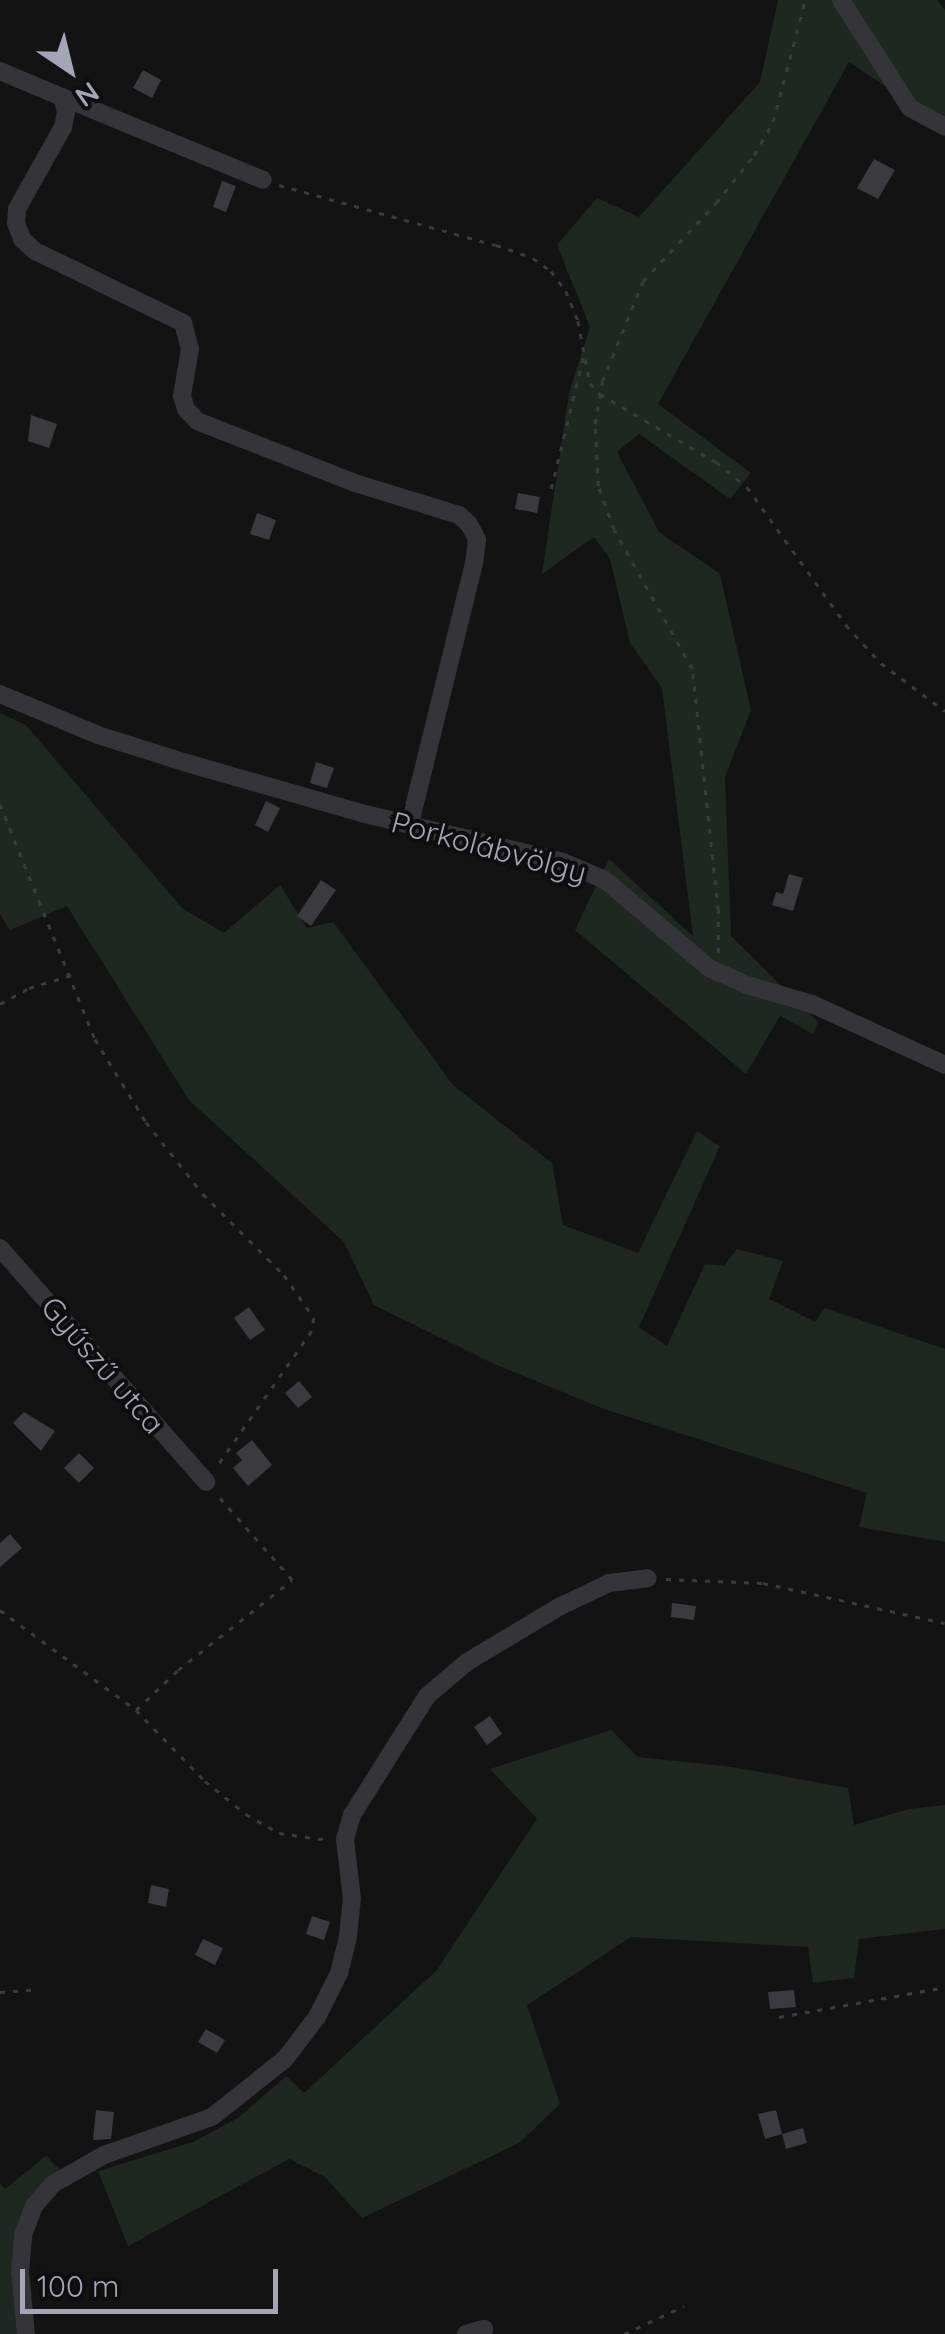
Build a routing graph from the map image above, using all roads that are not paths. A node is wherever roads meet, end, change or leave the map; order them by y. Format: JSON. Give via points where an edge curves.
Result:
{"nodes":[{"id":1,"x":841,"y":0,"type":"edge"},
{"id":2,"x":0,"y":71,"type":"edge"},
{"id":3,"x":62,"y":97,"type":"junction"},
{"id":4,"x":945,"y":127,"type":"edge"},
{"id":5,"x":263,"y":180,"type":"road end"},
{"id":6,"x":0,"y":694,"type":"edge"},
{"id":7,"x":410,"y":822,"type":"junction"},
{"id":8,"x":945,"y":1066,"type":"edge"},
{"id":9,"x":0,"y":1248,"type":"edge"},
{"id":10,"x":206,"y":1482,"type":"road end"},
{"id":11,"x":648,"y":1578,"type":"road end"},
{"id":12,"x":26,"y":2334,"type":"edge"}],
"edges":[{"from":1,"to":4,"type":"street","via":[[910,108]]},
{"from":2,"to":3,"type":"street"},
{"from":3,"to":5,"type":"street"},
{"from":3,"to":7,"type":"street","via":[[62,127],[18,209],[22,239],[34,251],[183,323],[190,349],[182,396],[198,421],[355,483],[459,515],[477,540]]},
{"from":6,"to":7,"type":"street","name":"Porkolábvölgy","via":[[98,735]]},
{"from":7,"to":8,"type":"street","name":"Porkolábvölgy","via":[[563,862],[605,880],[716,971],[812,1004]]},
{"from":9,"to":10,"type":"street","name":"Gyűszű utca"},
{"from":11,"to":12,"type":"street","via":[[610,1583],[559,1607],[444,1678],[427,1696],[352,1815],[345,1840],[352,1899],[348,1936],[317,2017],[285,2059],[212,2118],[104,2155],[53,2184],[34,2206],[23,2235]]}]}
